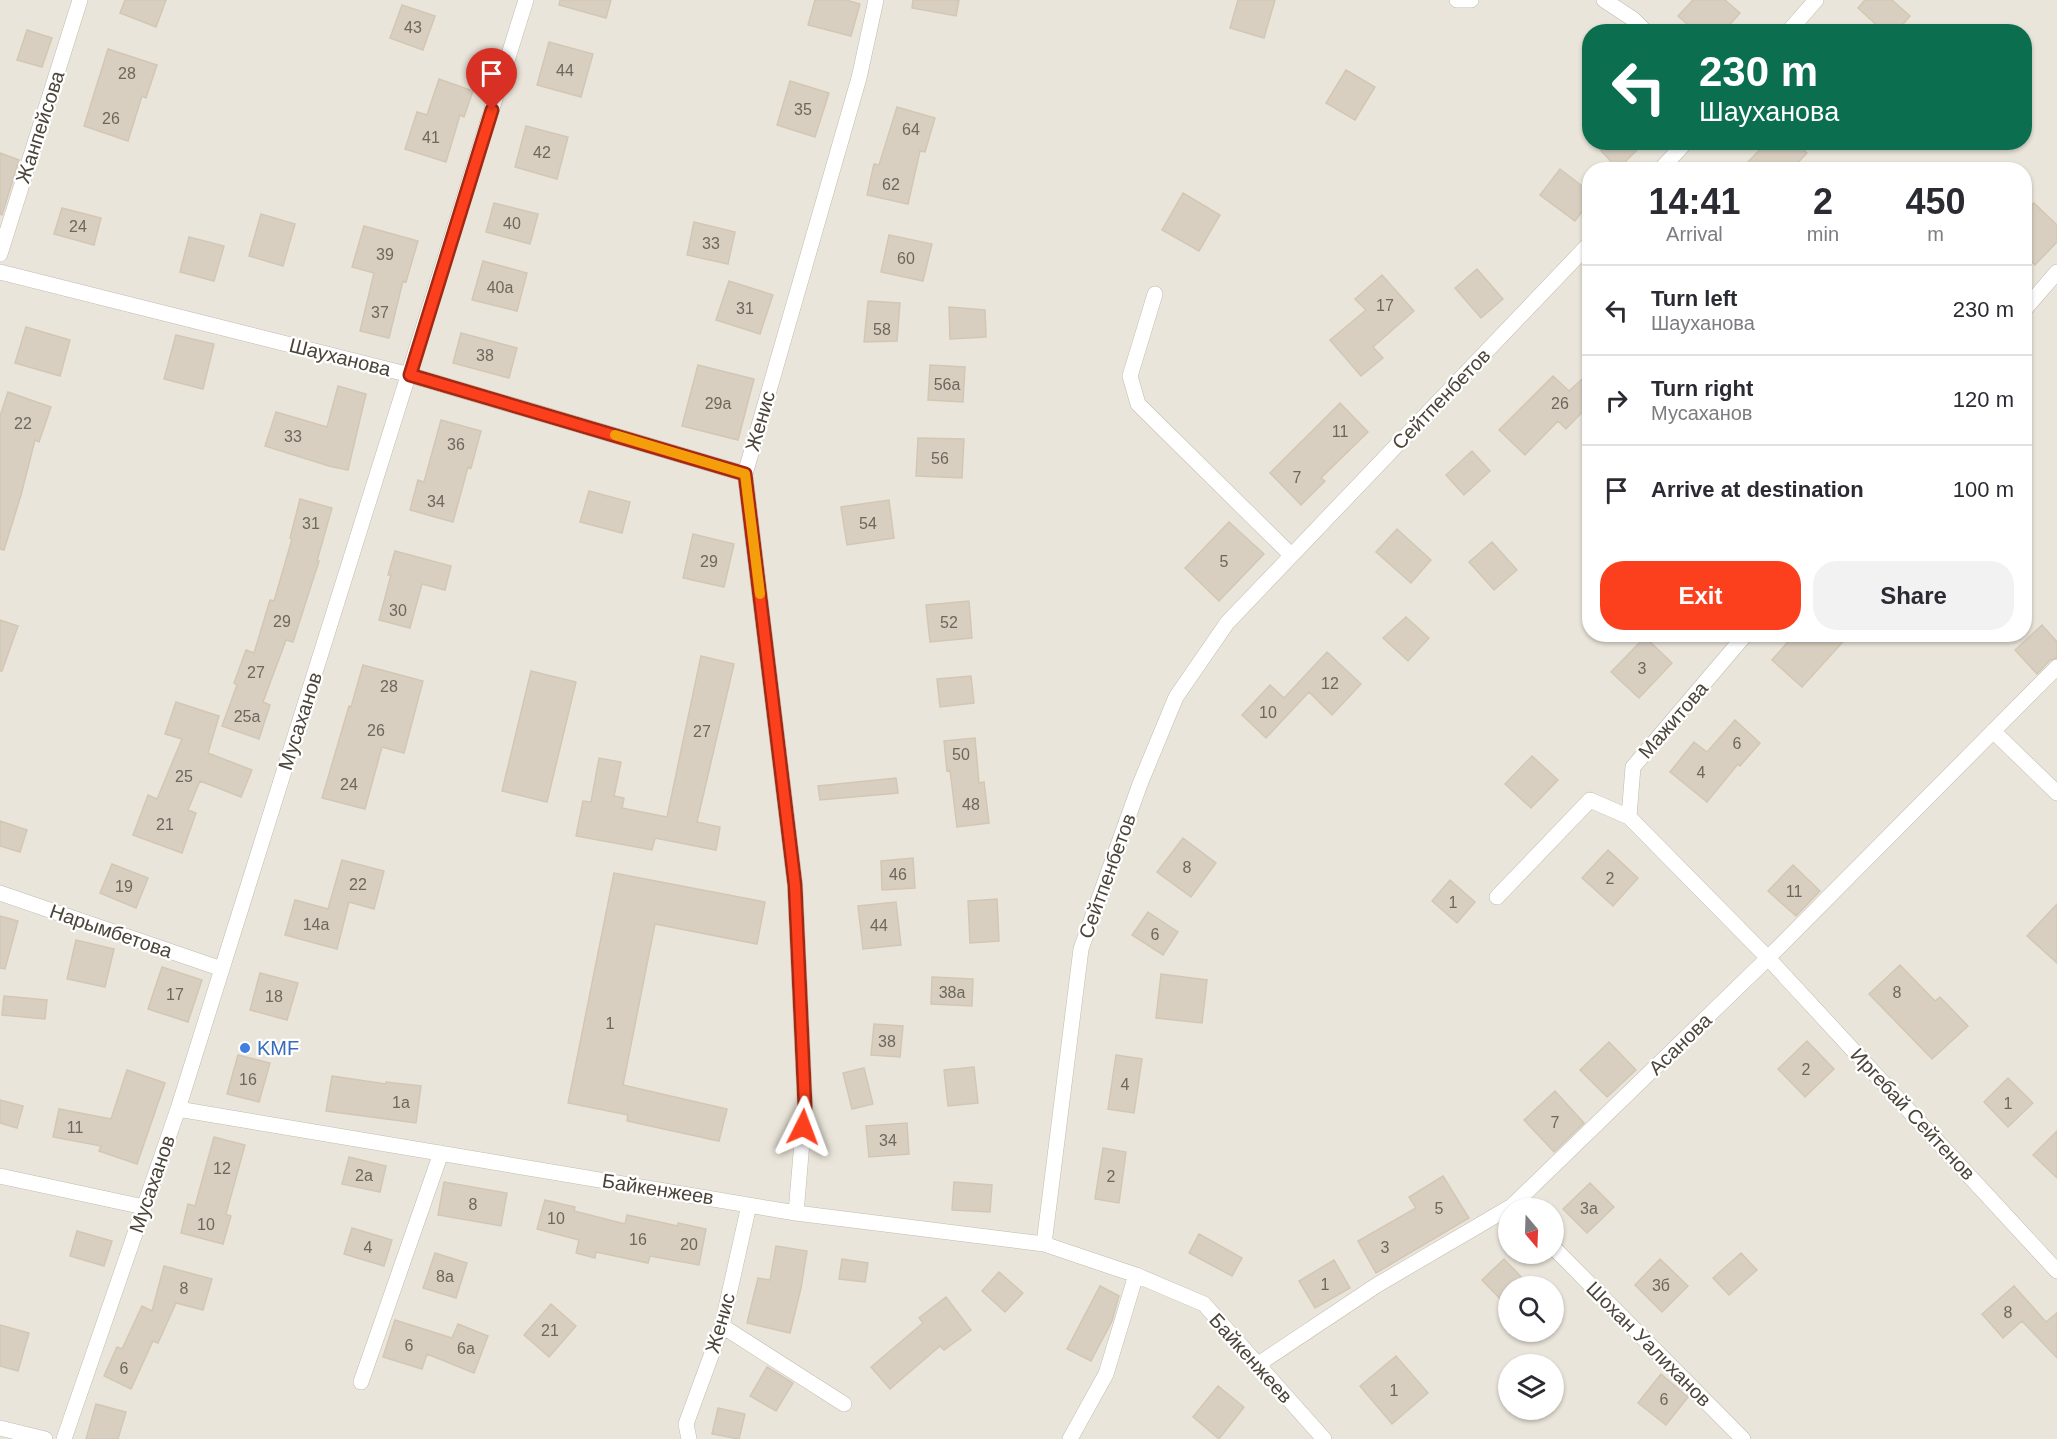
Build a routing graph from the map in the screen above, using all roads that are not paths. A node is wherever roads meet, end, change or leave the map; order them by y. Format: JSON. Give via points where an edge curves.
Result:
{"nodes":[{"id":1,"x":81,"y":0,"type":"edge"},
{"id":2,"x":526,"y":0,"type":"edge"},
{"id":3,"x":876,"y":0,"type":"edge"},
{"id":4,"x":1457,"y":0,"type":"edge"},
{"id":5,"x":1471,"y":0,"type":"edge"},
{"id":6,"x":1604,"y":0,"type":"edge"},
{"id":7,"x":1816,"y":0,"type":"edge"},
{"id":8,"x":1638,"y":24,"type":"edge"},
{"id":9,"x":1795,"y":24,"type":"edge"},
{"id":10,"x":1679,"y":150,"type":"edge"},
{"id":11,"x":1667,"y":162,"type":"edge"},
{"id":12,"x":1582,"y":251,"type":"edge"},
{"id":13,"x":0,"y":254,"type":"edge"},
{"id":14,"x":0,"y":272,"type":"edge"},
{"id":15,"x":2057,"y":272,"type":"edge"},
{"id":16,"x":1155,"y":294,"type":"dead end"},
{"id":17,"x":2032,"y":301,"type":"edge"},
{"id":18,"x":410,"y":375,"type":"junction"},
{"id":19,"x":745,"y":474,"type":"junction"},
{"id":20,"x":1291,"y":555,"type":"junction"},
{"id":21,"x":1739,"y":642,"type":"edge"},
{"id":22,"x":2057,"y":667,"type":"edge"},
{"id":23,"x":1993,"y":731,"type":"junction"},
{"id":24,"x":2057,"y":793,"type":"edge"},
{"id":25,"x":1629,"y":817,"type":"junction"},
{"id":26,"x":0,"y":893,"type":"edge"},
{"id":27,"x":1497,"y":897,"type":"dead end"},
{"id":28,"x":1768,"y":958,"type":"junction"},
{"id":29,"x":222,"y":969,"type":"junction"},
{"id":30,"x":178,"y":1109,"type":"junction"},
{"id":31,"x":441,"y":1153,"type":"junction"},
{"id":32,"x":0,"y":1176,"type":"edge"},
{"id":33,"x":1523,"y":1198,"type":"edge"},
{"id":34,"x":749,"y":1205,"type":"junction"},
{"id":35,"x":144,"y":1207,"type":"junction"},
{"id":36,"x":796,"y":1213,"type":"junction"},
{"id":37,"x":1498,"y":1216,"type":"edge"},
{"id":38,"x":1044,"y":1244,"type":"junction"},
{"id":39,"x":1564,"y":1258,"type":"edge"},
{"id":40,"x":2057,"y":1270,"type":"edge"},
{"id":41,"x":1136,"y":1275,"type":"junction"},
{"id":42,"x":722,"y":1326,"type":"junction"},
{"id":43,"x":1257,"y":1365,"type":"junction"},
{"id":44,"x":361,"y":1382,"type":"dead end"},
{"id":45,"x":844,"y":1404,"type":"dead end"},
{"id":46,"x":0,"y":1428,"type":"edge"},
{"id":47,"x":45,"y":1439,"type":"edge"},
{"id":48,"x":64,"y":1439,"type":"edge"},
{"id":49,"x":689,"y":1439,"type":"edge"},
{"id":50,"x":1070,"y":1439,"type":"edge"},
{"id":51,"x":1324,"y":1439,"type":"edge"},
{"id":52,"x":1743,"y":1439,"type":"edge"}],
"edges":[{"from":1,"to":13,"type":"street","name":"Жанпейсова"},
{"from":2,"to":18,"type":"street","name":"Мусаханов"},
{"from":3,"to":19,"type":"street","name":"Женис","via":[[859,78]]},
{"from":4,"to":5,"type":"street"},
{"from":6,"to":8,"type":"street"},
{"from":7,"to":9,"type":"street"},
{"from":10,"to":11,"type":"street"},
{"from":12,"to":20,"type":"street","name":"Сейтпенбетов"},
{"from":14,"to":18,"type":"street","name":"Шауханова"},
{"from":15,"to":17,"type":"street"},
{"from":16,"to":20,"type":"street","via":[[1130,376],[1138,404]]},
{"from":18,"to":19,"type":"street","name":"Шауханова"},
{"from":18,"to":29,"type":"street","name":"Мусаханов"},
{"from":19,"to":36,"type":"street","name":"Женис","via":[[795,885],[805,1106]]},
{"from":20,"to":38,"type":"street","name":"Сейтпенбетов","via":[[1227,623],[1176,697],[1140,784],[1081,949]]},
{"from":21,"to":25,"type":"street","name":"Мажитова","via":[[1633,767]]},
{"from":22,"to":23,"type":"street","name":"Асанова"},
{"from":23,"to":24,"type":"street"},
{"from":23,"to":28,"type":"street","name":"Асанова"},
{"from":25,"to":27,"type":"street","via":[[1590,800]]},
{"from":25,"to":28,"type":"street"},
{"from":26,"to":29,"type":"street","name":"Нарымбетова"},
{"from":28,"to":33,"type":"street","name":"Асанова"},
{"from":28,"to":40,"type":"street","name":"Иргебай Сейтенов"},
{"from":29,"to":30,"type":"street","name":"Мусаханов"},
{"from":30,"to":31,"type":"street","name":"Байкенжеев"},
{"from":30,"to":35,"type":"street","name":"Мусаханов"},
{"from":31,"to":34,"type":"street","name":"Байкенжеев"},
{"from":31,"to":44,"type":"street"},
{"from":32,"to":35,"type":"street"},
{"from":34,"to":36,"type":"street","name":"Байкенжеев"},
{"from":34,"to":42,"type":"street","name":"Женис"},
{"from":35,"to":48,"type":"street","name":"Мусаханов"},
{"from":36,"to":38,"type":"street","name":"Байкенжеев"},
{"from":37,"to":43,"type":"street","name":"Асанова","via":[[1377,1285]]},
{"from":38,"to":41,"type":"street","name":"Байкенжеев"},
{"from":39,"to":52,"type":"street","name":"Шохан Уалиханов"},
{"from":41,"to":43,"type":"street","name":"Байкенжеев","via":[[1204,1304]]},
{"from":41,"to":50,"type":"street","via":[[1106,1374]]},
{"from":42,"to":45,"type":"street"},
{"from":42,"to":49,"type":"street","name":"Женис","via":[[686,1424]]},
{"from":43,"to":51,"type":"street","name":"Байкенжеев"},
{"from":46,"to":47,"type":"street"}]}
